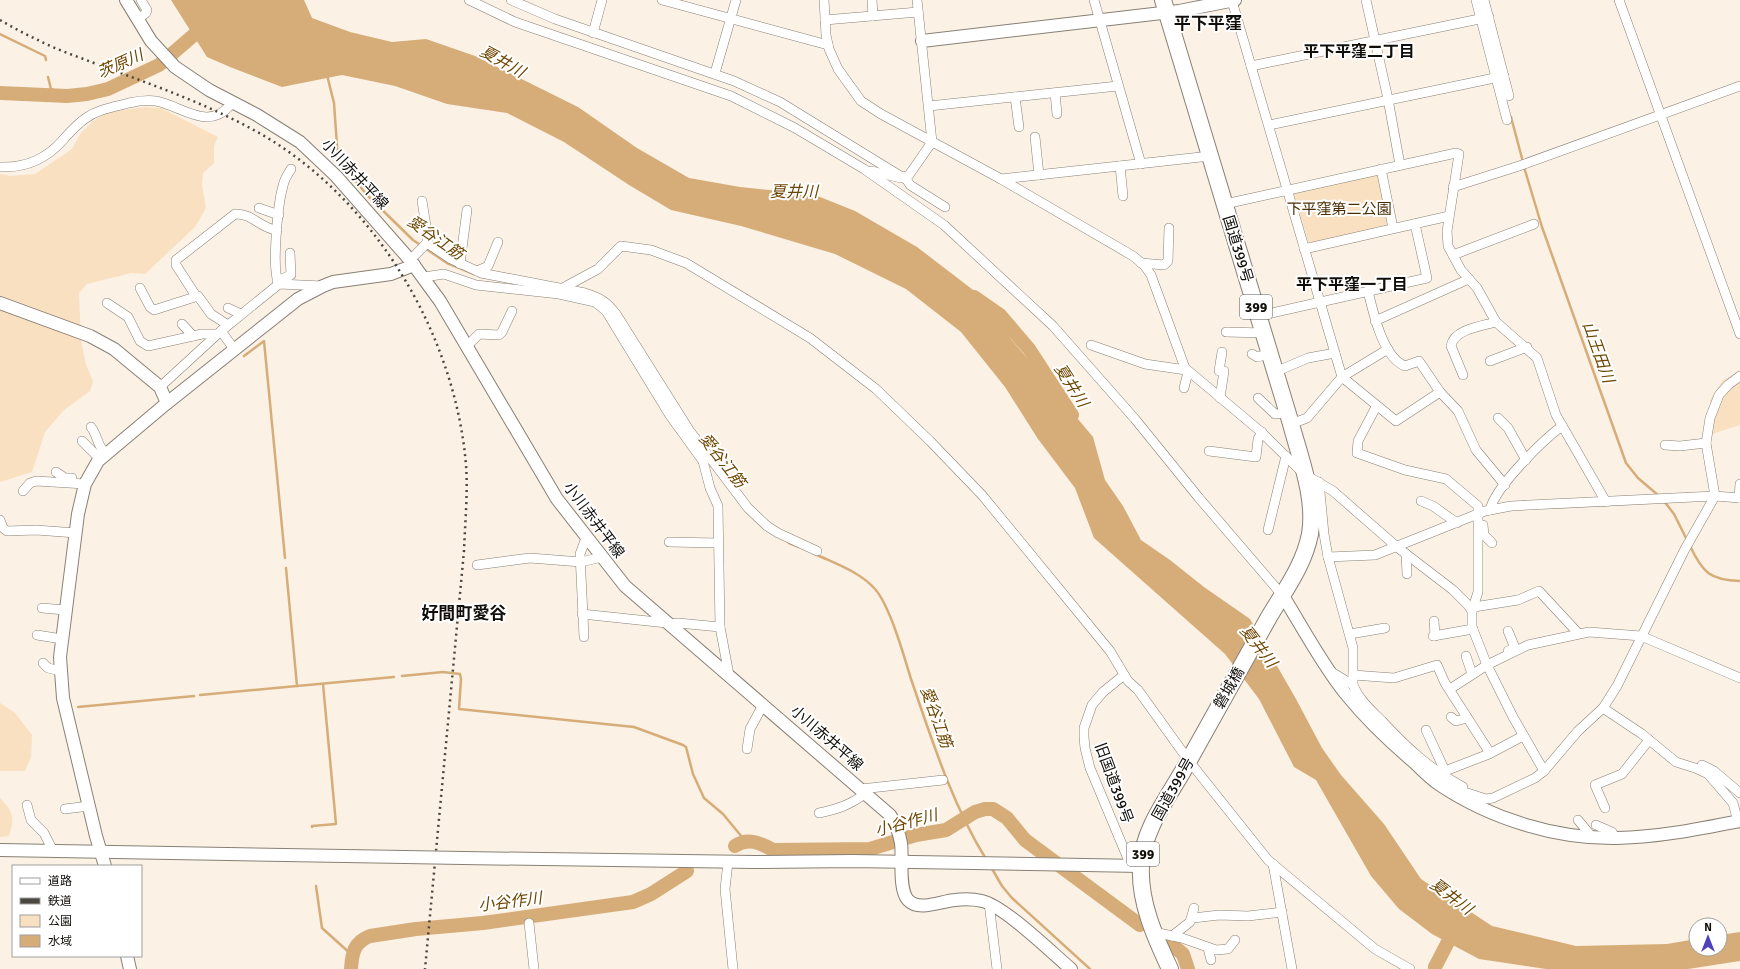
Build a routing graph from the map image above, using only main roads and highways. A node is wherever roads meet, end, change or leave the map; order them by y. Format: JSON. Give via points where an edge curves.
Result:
{"nodes":[{"id":1,"x":1165,"y":6,"type":"edge"},
{"id":2,"x":1273,"y":610,"type":"joint"},
{"id":3,"x":1196,"y":746,"type":"joint"},
{"id":4,"x":1170,"y":969,"type":"edge"}],
"edges":[{"from":1,"to":2,"type":"highway","name":"国道399号","number":"399","via":[[1264,333],[1304,474],[1311,508],[1310,532],[1305,553]]},
{"from":2,"to":3,"type":"highway","name":"磐城橋","number":"399"},
{"from":3,"to":4,"type":"highway","name":"国道399号","number":"399","via":[[1150,830],[1136,866],[1154,932]]}]}
